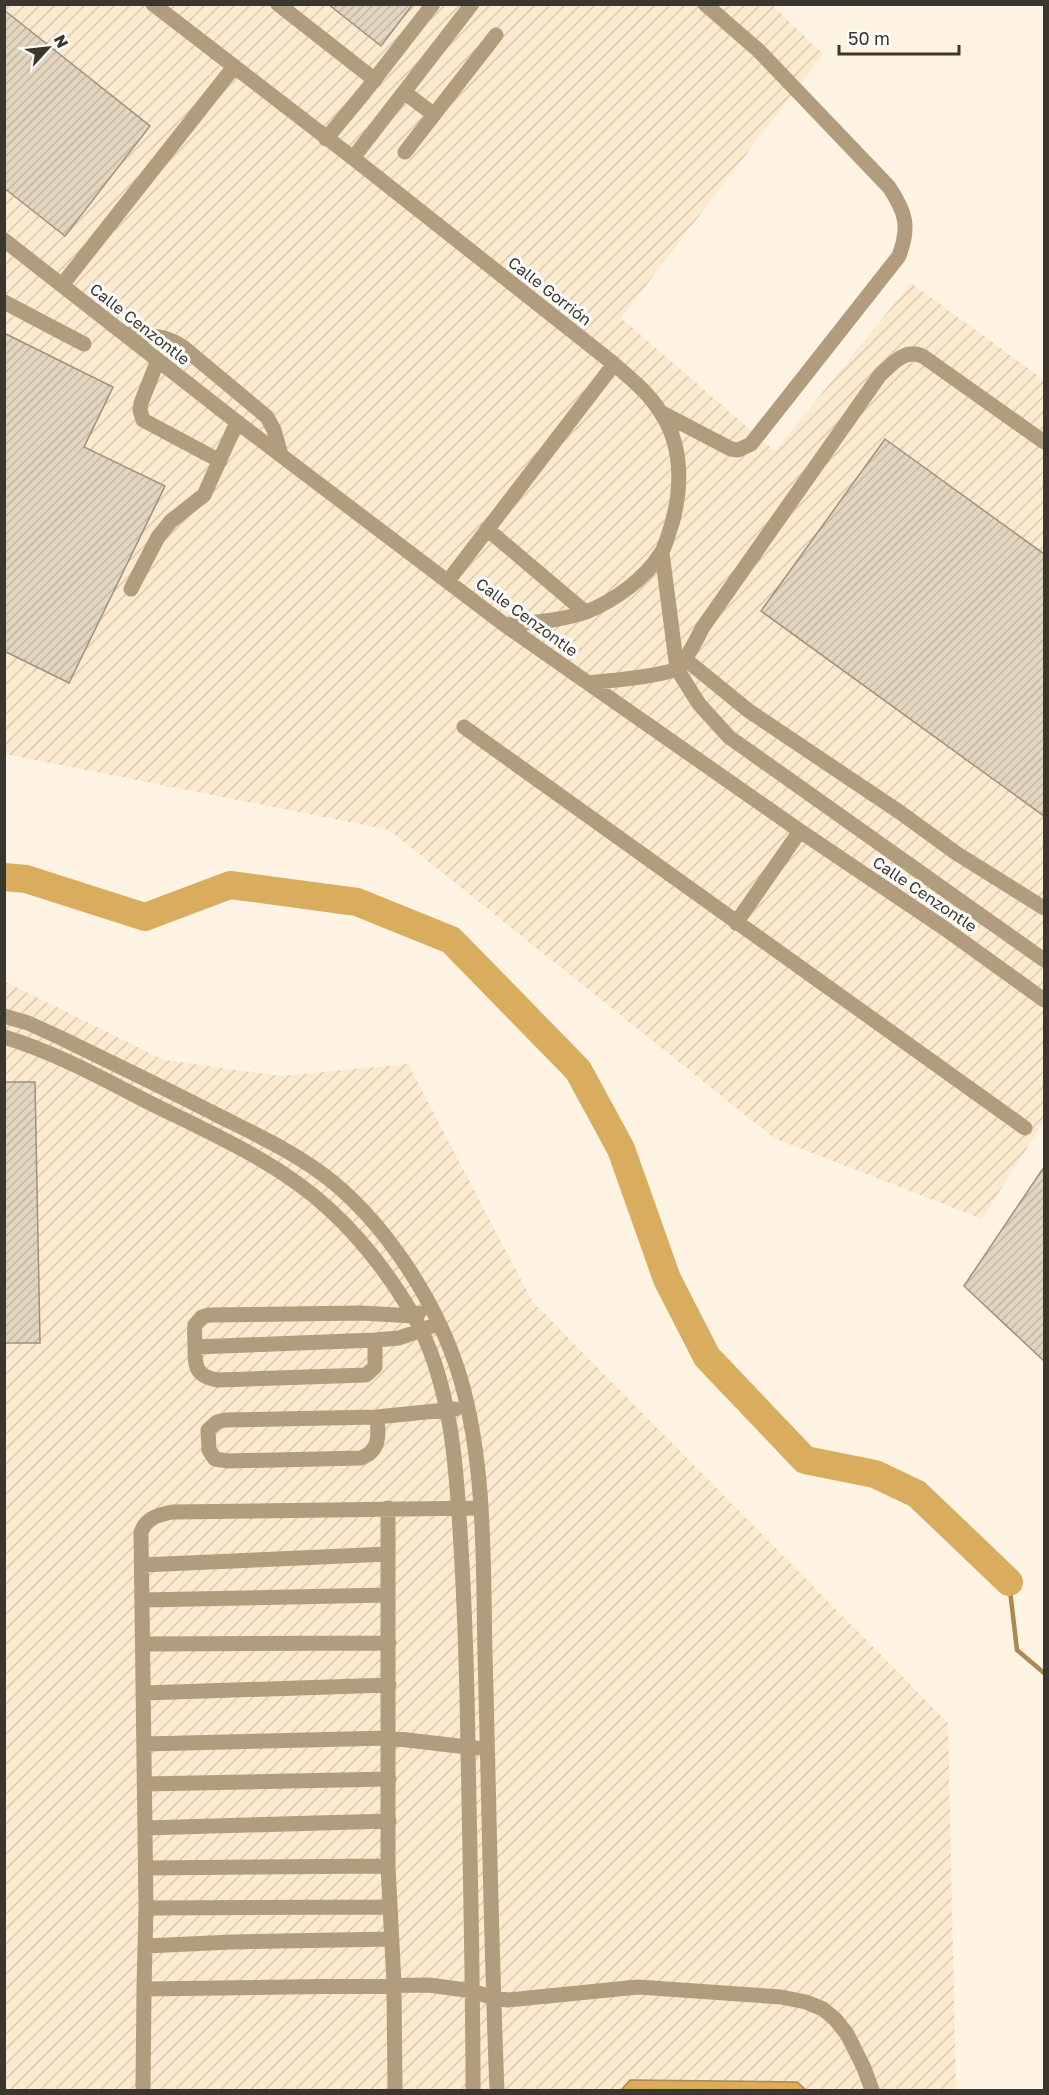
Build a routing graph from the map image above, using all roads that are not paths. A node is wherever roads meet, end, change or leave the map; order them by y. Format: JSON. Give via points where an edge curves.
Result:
{"nodes":[{"id":1,"x":153,"y":4,"type":"edge"},
{"id":2,"x":278,"y":4,"type":"edge"},
{"id":3,"x":433,"y":4,"type":"edge"},
{"id":4,"x":472,"y":4,"type":"edge"},
{"id":5,"x":705,"y":4,"type":"edge"},
{"id":6,"x":496,"y":35,"type":"dead end"},
{"id":7,"x":233,"y":68,"type":"junction"},
{"id":8,"x":375,"y":80,"type":"junction"},
{"id":9,"x":404,"y":92,"type":"junction"},
{"id":10,"x":433,"y":114,"type":"junction"},
{"id":11,"x":326,"y":139,"type":"junction"},
{"id":12,"x":405,"y":152,"type":"dead end"},
{"id":13,"x":353,"y":158,"type":"junction"},
{"id":14,"x":4,"y":240,"type":"edge"},
{"id":15,"x":62,"y":285,"type":"junction"},
{"id":16,"x":4,"y":302,"type":"edge"},
{"id":17,"x":124,"y":334,"type":"junction"},
{"id":18,"x":84,"y":344,"type":"dead end"},
{"id":19,"x":158,"y":360,"type":"junction"},
{"id":20,"x":614,"y":364,"type":"junction"},
{"id":21,"x":662,"y":413,"type":"junction"},
{"id":22,"x":237,"y":422,"type":"junction"},
{"id":23,"x":1044,"y":442,"type":"edge"},
{"id":24,"x":281,"y":455,"type":"junction"},
{"id":25,"x":220,"y":461,"type":"junction"},
{"id":26,"x":487,"y":530,"type":"junction"},
{"id":27,"x":662,"y":553,"type":"junction"},
{"id":28,"x":448,"y":581,"type":"junction"},
{"id":29,"x":131,"y":589,"type":"dead end"},
{"id":30,"x":585,"y":612,"type":"junction"},
{"id":31,"x":505,"y":625,"type":"junction"},
{"id":32,"x":681,"y":664,"type":"junction"},
{"id":33,"x":588,"y":683,"type":"junction"},
{"id":34,"x":464,"y":727,"type":"dead end"},
{"id":35,"x":800,"y":831,"type":"junction"},
{"id":36,"x":1044,"y":908,"type":"edge"},
{"id":37,"x":736,"y":923,"type":"junction"},
{"id":38,"x":1044,"y":960,"type":"edge"},
{"id":39,"x":1044,"y":1000,"type":"edge"},
{"id":40,"x":4,"y":1016,"type":"edge"},
{"id":41,"x":4,"y":1037,"type":"edge"},
{"id":42,"x":1025,"y":1128,"type":"dead end"},
{"id":43,"x":414,"y":1316,"type":"junction"},
{"id":44,"x":435,"y":1316,"type":"junction"},
{"id":45,"x":420,"y":1330,"type":"junction"},
{"id":46,"x":375,"y":1340,"type":"junction"},
{"id":47,"x":195,"y":1347,"type":"junction"},
{"id":48,"x":468,"y":1407,"type":"junction"},
{"id":49,"x":447,"y":1410,"type":"junction"},
{"id":50,"x":377,"y":1417,"type":"junction"},
{"id":51,"x":459,"y":1507,"type":"junction"},
{"id":52,"x":388,"y":1508,"type":"junction"},
{"id":53,"x":480,"y":1508,"type":"junction"},
{"id":54,"x":388,"y":1554,"type":"junction"},
{"id":55,"x":142,"y":1565,"type":"junction"},
{"id":56,"x":388,"y":1595,"type":"junction"},
{"id":57,"x":142,"y":1600,"type":"junction"},
{"id":58,"x":389,"y":1643,"type":"junction"},
{"id":59,"x":143,"y":1644,"type":"junction"},
{"id":60,"x":389,"y":1685,"type":"junction"},
{"id":61,"x":144,"y":1693,"type":"junction"},
{"id":62,"x":390,"y":1738,"type":"junction"},
{"id":63,"x":145,"y":1744,"type":"junction"},
{"id":64,"x":468,"y":1747,"type":"junction"},
{"id":65,"x":488,"y":1749,"type":"junction"},
{"id":66,"x":389,"y":1779,"type":"junction"},
{"id":67,"x":145,"y":1784,"type":"junction"},
{"id":68,"x":389,"y":1821,"type":"junction"},
{"id":69,"x":146,"y":1828,"type":"junction"},
{"id":70,"x":388,"y":1866,"type":"junction"},
{"id":71,"x":146,"y":1868,"type":"junction"},
{"id":72,"x":390,"y":1907,"type":"junction"},
{"id":73,"x":146,"y":1908,"type":"junction"},
{"id":74,"x":392,"y":1939,"type":"junction"},
{"id":75,"x":146,"y":1946,"type":"junction"},
{"id":76,"x":394,"y":1984,"type":"junction"},
{"id":77,"x":144,"y":1989,"type":"junction"},
{"id":78,"x":473,"y":1991,"type":"junction"},
{"id":79,"x":493,"y":1998,"type":"junction"},
{"id":80,"x":143,"y":2091,"type":"edge"},
{"id":81,"x":395,"y":2091,"type":"edge"},
{"id":82,"x":473,"y":2091,"type":"edge"},
{"id":83,"x":497,"y":2091,"type":"edge"},
{"id":84,"x":872,"y":2091,"type":"edge"}],
"edges":[{"from":1,"to":7,"type":"street","name":"Calle Gorrión"},
{"from":2,"to":8,"type":"street"},
{"from":3,"to":8,"type":"street"},
{"from":4,"to":9,"type":"street"},
{"from":5,"to":21,"type":"street","via":[[759,51],[889,187],[903,209],[907,225],[899,256],[751,444],[731,449]]},
{"from":6,"to":10,"type":"street"},
{"from":7,"to":11,"type":"street","name":"Calle Gorrión"},
{"from":7,"to":15,"type":"street"},
{"from":8,"to":11,"type":"street"},
{"from":9,"to":10,"type":"street"},
{"from":9,"to":13,"type":"street"},
{"from":10,"to":12,"type":"street"},
{"from":11,"to":13,"type":"street","name":"Calle Gorrión"},
{"from":13,"to":20,"type":"street","name":"Calle Gorrión"},
{"from":14,"to":15,"type":"street","name":"Calle Cenzontle"},
{"from":15,"to":17,"type":"street","name":"Calle Cenzontle"},
{"from":16,"to":18,"type":"street"},
{"from":17,"to":19,"type":"street","name":"Calle Cenzontle"},
{"from":17,"to":24,"type":"street","via":[[159,336],[183,347],[267,417]]},
{"from":19,"to":22,"type":"street","name":"Calle Cenzontle"},
{"from":19,"to":25,"type":"street","via":[[141,403],[144,420]]},
{"from":20,"to":21,"type":"street","name":"Calle Gorrión","via":[[642,388]]},
{"from":20,"to":26,"type":"street"},
{"from":21,"to":27,"type":"street","name":"Calle Gorrión","via":[[673,437],[678,498]]},
{"from":22,"to":24,"type":"street","name":"Calle Cenzontle"},
{"from":22,"to":25,"type":"street"},
{"from":23,"to":32,"type":"street","via":[[924,357],[913,353],[902,356],[880,375]]},
{"from":24,"to":28,"type":"street","name":"Calle Cenzontle"},
{"from":25,"to":29,"type":"street","via":[[200,500],[179,513],[159,537]]},
{"from":26,"to":28,"type":"street"},
{"from":26,"to":30,"type":"street"},
{"from":27,"to":30,"type":"street","name":"Calle Gorrión","via":[[622,593]]},
{"from":27,"to":32,"type":"street","name":"Calle Cenzontle"},
{"from":28,"to":31,"type":"street","name":"Calle Cenzontle"},
{"from":30,"to":31,"type":"street","name":"Calle Gorrión"},
{"from":31,"to":33,"type":"street","name":"Calle Cenzontle"},
{"from":32,"to":33,"type":"street","via":[[654,674]]},
{"from":32,"to":36,"type":"street","via":[[956,853]]},
{"from":32,"to":38,"type":"street","name":"Calle Cenzontle","via":[[699,704],[729,737]]},
{"from":33,"to":35,"type":"street","name":"Calle Cenzontle"},
{"from":34,"to":37,"type":"street"},
{"from":35,"to":37,"type":"street"},
{"from":35,"to":39,"type":"street","name":"Calle Cenzontle"},
{"from":37,"to":42,"type":"street"},
{"from":40,"to":44,"type":"street","via":[[28,1023],[167,1089],[306,1163],[333,1182],[375,1225],[406,1266]]},
{"from":41,"to":43,"type":"street","via":[[45,1051],[116,1086],[255,1156],[292,1180],[329,1209],[378,1262]]},
{"from":43,"to":44,"type":"street"},
{"from":43,"to":45,"type":"street"},
{"from":43,"to":47,"type":"street","via":[[209,1315],[195,1325]]},
{"from":44,"to":45,"type":"street"},
{"from":44,"to":48,"type":"street"},
{"from":45,"to":46,"type":"street","via":[[399,1338]]},
{"from":45,"to":49,"type":"street"},
{"from":46,"to":47,"type":"street"},
{"from":46,"to":47,"type":"street","via":[[375,1367],[370,1374],[357,1376],[218,1380],[203,1376],[195,1365]]},
{"from":48,"to":49,"type":"street"},
{"from":48,"to":53,"type":"street"},
{"from":49,"to":50,"type":"street"},
{"from":49,"to":51,"type":"street"},
{"from":50,"to":50,"type":"street","via":[[225,1420],[208,1430],[208,1450],[215,1459],[228,1461],[361,1458],[377,1446]]},
{"from":51,"to":52,"type":"street"},
{"from":51,"to":53,"type":"street"},
{"from":51,"to":64,"type":"street"},
{"from":52,"to":54,"type":"street"},
{"from":52,"to":55,"type":"street","via":[[172,1512],[143,1525]]},
{"from":53,"to":65,"type":"street"},
{"from":54,"to":55,"type":"street"},
{"from":54,"to":56,"type":"street"},
{"from":55,"to":57,"type":"street"},
{"from":56,"to":57,"type":"street"},
{"from":56,"to":58,"type":"street"},
{"from":57,"to":59,"type":"street"},
{"from":58,"to":59,"type":"street"},
{"from":58,"to":60,"type":"street"},
{"from":59,"to":61,"type":"street"},
{"from":60,"to":61,"type":"street"},
{"from":60,"to":62,"type":"street"},
{"from":61,"to":63,"type":"street"},
{"from":62,"to":63,"type":"street"},
{"from":62,"to":64,"type":"street"},
{"from":62,"to":66,"type":"street"},
{"from":63,"to":67,"type":"street"},
{"from":64,"to":65,"type":"street"},
{"from":64,"to":78,"type":"street"},
{"from":65,"to":79,"type":"street"},
{"from":66,"to":67,"type":"street"},
{"from":66,"to":68,"type":"street"},
{"from":67,"to":69,"type":"street"},
{"from":68,"to":69,"type":"street"},
{"from":68,"to":70,"type":"street"},
{"from":69,"to":71,"type":"street"},
{"from":70,"to":71,"type":"street"},
{"from":70,"to":72,"type":"street"},
{"from":71,"to":73,"type":"street"},
{"from":72,"to":73,"type":"street"},
{"from":72,"to":74,"type":"street"},
{"from":73,"to":75,"type":"street"},
{"from":74,"to":75,"type":"street"},
{"from":74,"to":76,"type":"street"},
{"from":75,"to":77,"type":"street"},
{"from":76,"to":77,"type":"street"},
{"from":76,"to":78,"type":"street"},
{"from":76,"to":81,"type":"street"},
{"from":77,"to":80,"type":"street"},
{"from":78,"to":79,"type":"street"},
{"from":78,"to":82,"type":"street"},
{"from":79,"to":83,"type":"street"},
{"from":79,"to":84,"type":"street","via":[[518,2000],[638,1987],[781,1996],[806,2002],[823,2009],[847,2034]]}]}
